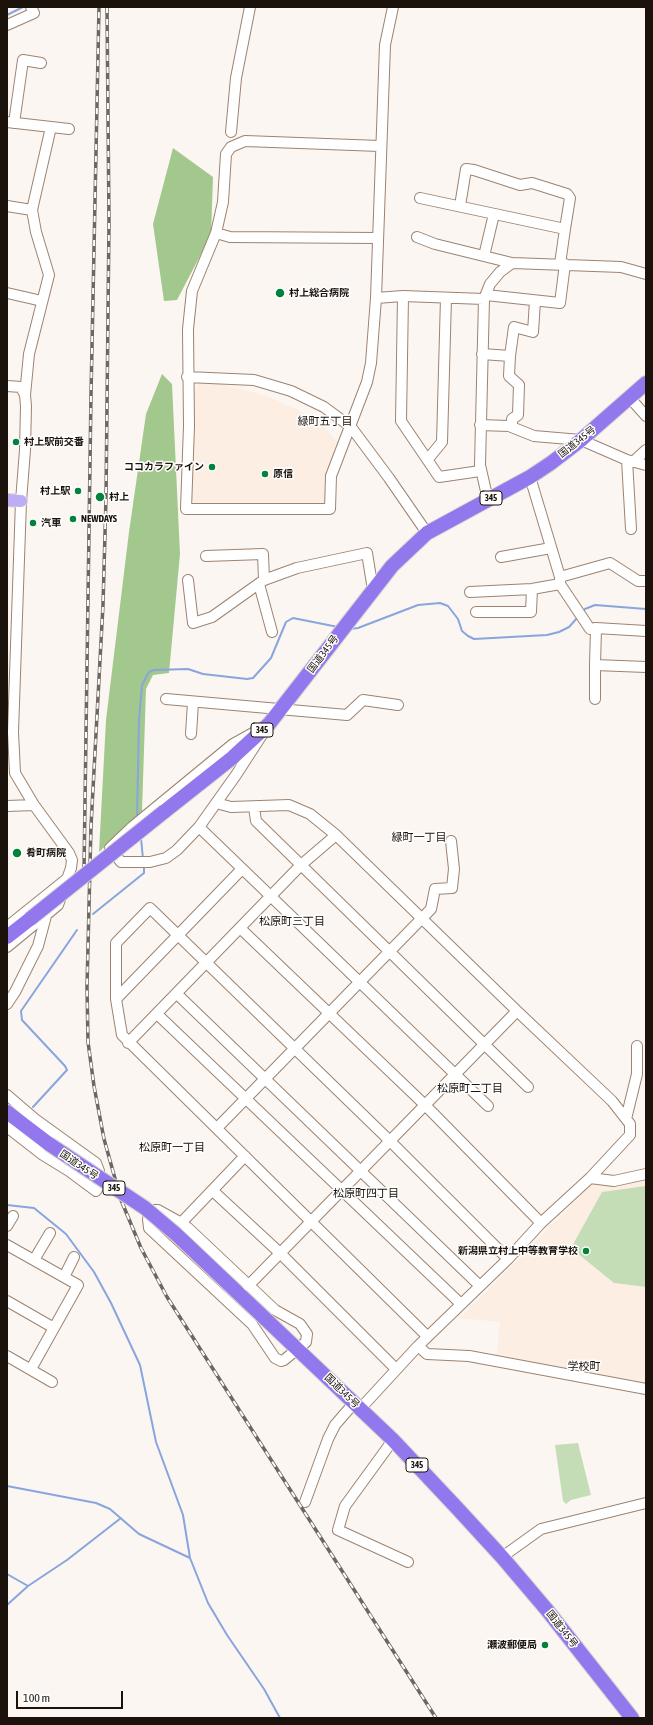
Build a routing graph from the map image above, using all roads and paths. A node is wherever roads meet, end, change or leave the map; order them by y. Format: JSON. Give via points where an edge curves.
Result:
{"nodes":[{"id":1,"x":31,"y":7,"type":"edge"},
{"id":2,"x":250,"y":7,"type":"edge"},
{"id":3,"x":393,"y":7,"type":"edge"},
{"id":4,"x":7,"y":25,"type":"edge"},
{"id":5,"x":41,"y":63,"type":"dead end"},
{"id":6,"x":11,"y":122,"type":"edge"},
{"id":7,"x":51,"y":127,"type":"junction"},
{"id":8,"x":69,"y":129,"type":"dead end"},
{"id":9,"x":231,"y":132,"type":"dead end"},
{"id":10,"x":380,"y":146,"type":"junction"},
{"id":11,"x":420,"y":198,"type":"dead end"},
{"id":12,"x":7,"y":206,"type":"edge"},
{"id":13,"x":460,"y":206,"type":"junction"},
{"id":14,"x":32,"y":210,"type":"junction"},
{"id":15,"x":494,"y":214,"type":"junction"},
{"id":16,"x":565,"y":229,"type":"junction"},
{"id":17,"x":216,"y":233,"type":"junction"},
{"id":18,"x":417,"y":237,"type":"dead end"},
{"id":19,"x":377,"y":238,"type":"junction"},
{"id":20,"x":484,"y":256,"type":"junction"},
{"id":21,"x":512,"y":263,"type":"junction"},
{"id":22,"x":562,"y":264,"type":"junction"},
{"id":23,"x":646,"y":274,"type":"edge"},
{"id":24,"x":7,"y":292,"type":"edge"},
{"id":25,"x":403,"y":296,"type":"junction"},
{"id":26,"x":485,"y":297,"type":"junction"},
{"id":27,"x":376,"y":298,"type":"junction"},
{"id":28,"x":446,"y":298,"type":"junction"},
{"id":29,"x":535,"y":301,"type":"junction"},
{"id":30,"x":42,"y":302,"type":"junction"},
{"id":31,"x":482,"y":354,"type":"junction"},
{"id":32,"x":510,"y":356,"type":"junction"},
{"id":33,"x":187,"y":377,"type":"junction"},
{"id":34,"x":646,"y":384,"type":"edge"},
{"id":35,"x":7,"y":386,"type":"edge"},
{"id":36,"x":25,"y":395,"type":"junction"},
{"id":37,"x":630,"y":398,"type":"junction"},
{"id":38,"x":646,"y":416,"type":"edge"},
{"id":39,"x":480,"y":425,"type":"junction"},
{"id":40,"x":350,"y":427,"type":"junction"},
{"id":41,"x":512,"y":427,"type":"junction"},
{"id":42,"x":582,"y":440,"type":"junction"},
{"id":43,"x":646,"y":442,"type":"edge"},
{"id":44,"x":646,"y":450,"type":"edge"},
{"id":45,"x":428,"y":459,"type":"junction"},
{"id":46,"x":630,"y":461,"type":"junction"},
{"id":47,"x":646,"y":465,"type":"edge"},
{"id":48,"x":480,"y":471,"type":"junction"},
{"id":49,"x":530,"y":477,"type":"junction"},
{"id":50,"x":7,"y":500,"type":"edge"},
{"id":51,"x":488,"y":500,"type":"junction"},
{"id":52,"x":21,"y":501,"type":"junction"},
{"id":53,"x":631,"y":529,"type":"dead end"},
{"id":54,"x":427,"y":533,"type":"junction"},
{"id":55,"x":551,"y":548,"type":"junction"},
{"id":56,"x":206,"y":556,"type":"dead end"},
{"id":57,"x":501,"y":557,"type":"dead end"},
{"id":58,"x":188,"y":580,"type":"dead end"},
{"id":59,"x":560,"y":580,"type":"junction"},
{"id":60,"x":646,"y":581,"type":"edge"},
{"id":61,"x":261,"y":582,"type":"junction"},
{"id":62,"x":372,"y":590,"type":"junction"},
{"id":63,"x":532,"y":590,"type":"junction"},
{"id":64,"x":470,"y":592,"type":"dead end"},
{"id":65,"x":476,"y":612,"type":"dead end"},
{"id":66,"x":596,"y":628,"type":"junction"},
{"id":67,"x":646,"y":631,"type":"edge"},
{"id":68,"x":272,"y":632,"type":"dead end"},
{"id":69,"x":11,"y":659,"type":"edge"},
{"id":70,"x":595,"y":665,"type":"junction"},
{"id":71,"x":646,"y":667,"type":"edge"},
{"id":72,"x":166,"y":699,"type":"dead end"},
{"id":73,"x":596,"y":699,"type":"dead end"},
{"id":74,"x":193,"y":702,"type":"junction"},
{"id":75,"x":398,"y":705,"type":"dead end"},
{"id":76,"x":280,"y":711,"type":"junction"},
{"id":77,"x":269,"y":724,"type":"junction"},
{"id":78,"x":10,"y":732,"type":"edge"},
{"id":79,"x":191,"y":734,"type":"dead end"},
{"id":80,"x":216,"y":802,"type":"junction"},
{"id":81,"x":34,"y":805,"type":"junction"},
{"id":82,"x":7,"y":806,"type":"edge"},
{"id":83,"x":254,"y":806,"type":"junction"},
{"id":84,"x":199,"y":827,"type":"junction"},
{"id":85,"x":336,"y":835,"type":"junction"},
{"id":86,"x":451,"y":841,"type":"dead end"},
{"id":87,"x":301,"y":865,"type":"junction"},
{"id":88,"x":242,"y":869,"type":"junction"},
{"id":89,"x":68,"y":878,"type":"junction"},
{"id":90,"x":271,"y":897,"type":"junction"},
{"id":91,"x":46,"y":916,"type":"junction"},
{"id":92,"x":422,"y":918,"type":"junction"},
{"id":93,"x":7,"y":927,"type":"edge"},
{"id":94,"x":240,"y":928,"type":"junction"},
{"id":95,"x":178,"y":935,"type":"junction"},
{"id":96,"x":7,"y":938,"type":"edge"},
{"id":97,"x":7,"y":947,"type":"edge"},
{"id":98,"x":389,"y":952,"type":"junction"},
{"id":99,"x":206,"y":963,"type":"junction"},
{"id":100,"x":360,"y":982,"type":"junction"},
{"id":101,"x":177,"y":994,"type":"junction"},
{"id":102,"x":116,"y":999,"type":"junction"},
{"id":103,"x":7,"y":1004,"type":"edge"},
{"id":104,"x":517,"y":1011,"type":"junction"},
{"id":105,"x":157,"y":1014,"type":"junction"},
{"id":106,"x":328,"y":1014,"type":"junction"},
{"id":107,"x":128,"y":1043,"type":"junction"},
{"id":108,"x":483,"y":1045,"type":"junction"},
{"id":109,"x":637,"y":1046,"type":"dead end"},
{"id":110,"x":295,"y":1049,"type":"junction"},
{"id":111,"x":455,"y":1074,"type":"junction"},
{"id":112,"x":265,"y":1079,"type":"junction"},
{"id":113,"x":528,"y":1087,"type":"dead end"},
{"id":114,"x":7,"y":1095,"type":"edge"},
{"id":115,"x":246,"y":1098,"type":"junction"},
{"id":116,"x":425,"y":1105,"type":"junction"},
{"id":117,"x":488,"y":1106,"type":"dead end"},
{"id":118,"x":7,"y":1112,"type":"edge"},
{"id":119,"x":626,"y":1119,"type":"junction"},
{"id":120,"x":7,"y":1127,"type":"edge"},
{"id":121,"x":217,"y":1128,"type":"junction"},
{"id":122,"x":390,"y":1141,"type":"junction"},
{"id":123,"x":245,"y":1156,"type":"junction"},
{"id":124,"x":360,"y":1171,"type":"junction"},
{"id":125,"x":646,"y":1174,"type":"edge"},
{"id":126,"x":590,"y":1178,"type":"junction"},
{"id":127,"x":342,"y":1190,"type":"junction"},
{"id":128,"x":213,"y":1191,"type":"junction"},
{"id":129,"x":13,"y":1216,"type":"dead end"},
{"id":130,"x":311,"y":1222,"type":"junction"},
{"id":131,"x":541,"y":1223,"type":"junction"},
{"id":132,"x":7,"y":1226,"type":"edge"},
{"id":133,"x":179,"y":1229,"type":"junction"},
{"id":134,"x":50,"y":1234,"type":"dead end"},
{"id":135,"x":7,"y":1245,"type":"edge"},
{"id":136,"x":280,"y":1253,"type":"junction"},
{"id":137,"x":74,"y":1258,"type":"dead end"},
{"id":138,"x":508,"y":1259,"type":"junction"},
{"id":139,"x":34,"y":1260,"type":"junction"},
{"id":140,"x":64,"y":1277,"type":"junction"},
{"id":141,"x":248,"y":1286,"type":"junction"},
{"id":142,"x":480,"y":1286,"type":"junction"},
{"id":143,"x":7,"y":1302,"type":"edge"},
{"id":144,"x":461,"y":1304,"type":"junction"},
{"id":145,"x":54,"y":1328,"type":"junction"},
{"id":146,"x":427,"y":1336,"type":"junction"},
{"id":147,"x":418,"y":1346,"type":"junction"},
{"id":148,"x":299,"y":1349,"type":"junction"},
{"id":149,"x":7,"y":1356,"type":"edge"},
{"id":150,"x":31,"y":1369,"type":"junction"},
{"id":151,"x":396,"y":1369,"type":"junction"},
{"id":152,"x":52,"y":1382,"type":"dead end"},
{"id":153,"x":646,"y":1389,"type":"edge"},
{"id":154,"x":357,"y":1406,"type":"junction"},
{"id":155,"x":393,"y":1440,"type":"junction"},
{"id":156,"x":305,"y":1502,"type":"dead end"},
{"id":157,"x":646,"y":1503,"type":"edge"},
{"id":158,"x":502,"y":1557,"type":"junction"},
{"id":159,"x":408,"y":1562,"type":"dead end"},
{"id":160,"x":632,"y":1718,"type":"edge"}],
"edges":[{"from":1,"to":4,"type":"street","via":[[34,14]]},
{"from":2,"to":9,"type":"street","via":[[236,78]]},
{"from":3,"to":10,"type":"street","via":[[385,45]]},
{"from":5,"to":6,"type":"street","via":[[23,60]]},
{"from":6,"to":7,"type":"street"},
{"from":7,"to":8,"type":"street"},
{"from":7,"to":14,"type":"street"},
{"from":10,"to":17,"type":"street","via":[[245,141],[238,143],[226,154],[224,202]]},
{"from":10,"to":19,"type":"street"},
{"from":11,"to":13,"type":"street"},
{"from":12,"to":14,"type":"street"},
{"from":13,"to":15,"type":"street"},
{"from":13,"to":16,"type":"street","via":[[466,169],[474,170],[520,185],[532,183],[567,194],[570,198]]},
{"from":14,"to":30,"type":"street","via":[[49,275]]},
{"from":15,"to":16,"type":"street"},
{"from":15,"to":20,"type":"street"},
{"from":16,"to":22,"type":"street"},
{"from":17,"to":19,"type":"street","via":[[230,237]]},
{"from":17,"to":33,"type":"street","via":[[192,291]]},
{"from":18,"to":20,"type":"street"},
{"from":19,"to":27,"type":"street"},
{"from":20,"to":21,"type":"street"},
{"from":21,"to":22,"type":"street"},
{"from":21,"to":26,"type":"street","via":[[490,284]]},
{"from":22,"to":23,"type":"street","via":[[621,267]]},
{"from":22,"to":29,"type":"street","via":[[560,303]]},
{"from":24,"to":30,"type":"street"},
{"from":25,"to":27,"type":"street"},
{"from":25,"to":28,"type":"street"},
{"from":25,"to":45,"type":"street","via":[[401,421]]},
{"from":26,"to":28,"type":"street"},
{"from":26,"to":29,"type":"street"},
{"from":26,"to":31,"type":"street"},
{"from":27,"to":40,"type":"street","via":[[371,363],[367,382]]},
{"from":28,"to":45,"type":"street","via":[[442,442]]},
{"from":29,"to":32,"type":"street","via":[[533,332],[514,327]]},
{"from":30,"to":36,"type":"street","via":[[29,354]]},
{"from":31,"to":32,"type":"street"},
{"from":31,"to":39,"type":"street"},
{"from":32,"to":41,"type":"street","via":[[509,376],[518,385],[518,415],[512,419]]},
{"from":33,"to":40,"type":"street","via":[[234,378],[273,384],[324,407]]},
{"from":33,"to":40,"type":"street","via":[[189,426],[186,509],[330,509],[331,476]]},
{"from":34,"to":37,"type":"highway","name":"国道345号","number":"345"},
{"from":35,"to":36,"type":"street","via":[[21,388]]},
{"from":36,"to":52,"type":"street","via":[[26,450]]},
{"from":37,"to":38,"type":"street"},
{"from":37,"to":42,"type":"highway","name":"国道345号","number":"345"},
{"from":39,"to":41,"type":"street"},
{"from":39,"to":48,"type":"street"},
{"from":40,"to":54,"type":"street","via":[[390,478]]},
{"from":41,"to":42,"type":"street","via":[[534,436]]},
{"from":42,"to":46,"type":"street"},
{"from":42,"to":49,"type":"highway","name":"国道345号","number":"345"},
{"from":43,"to":44,"type":"street","via":[[642,446]]},
{"from":44,"to":46,"type":"street"},
{"from":45,"to":48,"type":"street","via":[[439,477]]},
{"from":46,"to":47,"type":"street"},
{"from":46,"to":53,"type":"street"},
{"from":48,"to":51,"type":"street"},
{"from":49,"to":51,"type":"highway","name":"国道345号","number":"345"},
{"from":49,"to":55,"type":"street"},
{"from":50,"to":52,"type":"main road"},
{"from":51,"to":54,"type":"highway","name":"国道345号","number":"345"},
{"from":52,"to":69,"type":"street"},
{"from":54,"to":62,"type":"highway","name":"国道345号","number":"345","via":[[392,566]]},
{"from":55,"to":57,"type":"street"},
{"from":55,"to":59,"type":"street"},
{"from":56,"to":61,"type":"street","via":[[263,554]]},
{"from":58,"to":61,"type":"street","via":[[193,623],[212,617]]},
{"from":59,"to":60,"type":"street","via":[[610,563],[638,581]]},
{"from":59,"to":63,"type":"street"},
{"from":59,"to":66,"type":"street","via":[[590,629]]},
{"from":61,"to":62,"type":"street","via":[[297,568],[367,554]]},
{"from":61,"to":68,"type":"street"},
{"from":62,"to":76,"type":"highway","name":"国道345号","number":"345"},
{"from":63,"to":64,"type":"street"},
{"from":63,"to":65,"type":"street","via":[[531,612]]},
{"from":66,"to":67,"type":"street"},
{"from":66,"to":70,"type":"street"},
{"from":69,"to":78,"type":"street"},
{"from":70,"to":71,"type":"street"},
{"from":70,"to":73,"type":"street"},
{"from":72,"to":74,"type":"street"},
{"from":74,"to":76,"type":"street"},
{"from":74,"to":79,"type":"street"},
{"from":75,"to":76,"type":"street","via":[[363,700],[347,715]]},
{"from":76,"to":77,"type":"highway","name":"国道345号","number":"345"},
{"from":77,"to":80,"type":"street"},
{"from":77,"to":84,"type":"street","via":[[233,744],[110,848],[121,862],[150,862],[166,858]]},
{"from":77,"to":96,"type":"highway","name":"国道345号","number":"345","bridge":true,"via":[[232,758]]},
{"from":78,"to":81,"type":"street","via":[[15,773]]},
{"from":80,"to":83,"type":"street","via":[[231,807]]},
{"from":80,"to":84,"type":"street"},
{"from":81,"to":82,"type":"street"},
{"from":81,"to":89,"type":"street","via":[[69,853],[71,868]]},
{"from":83,"to":85,"type":"street","via":[[288,805],[310,814]]},
{"from":83,"to":87,"type":"street","via":[[256,821]]},
{"from":84,"to":88,"type":"street"},
{"from":85,"to":87,"type":"street"},
{"from":85,"to":92,"type":"street"},
{"from":86,"to":92,"type":"street","via":[[454,869],[452,888],[435,889],[431,909]]},
{"from":87,"to":90,"type":"street"},
{"from":87,"to":98,"type":"street"},
{"from":88,"to":90,"type":"street"},
{"from":88,"to":95,"type":"street"},
{"from":89,"to":91,"type":"street","via":[[58,905]]},
{"from":89,"to":93,"type":"street"},
{"from":90,"to":94,"type":"street"},
{"from":90,"to":100,"type":"street"},
{"from":91,"to":97,"type":"street"},
{"from":91,"to":103,"type":"street","via":[[38,946]]},
{"from":92,"to":98,"type":"street"},
{"from":92,"to":104,"type":"street"},
{"from":94,"to":99,"type":"street"},
{"from":94,"to":106,"type":"street"},
{"from":95,"to":99,"type":"street"},
{"from":95,"to":102,"type":"street"},
{"from":95,"to":102,"type":"street","via":[[150,908],[116,943]]},
{"from":98,"to":100,"type":"street"},
{"from":98,"to":108,"type":"street"},
{"from":99,"to":101,"type":"street"},
{"from":99,"to":110,"type":"street"},
{"from":100,"to":106,"type":"street"},
{"from":100,"to":111,"type":"street"},
{"from":101,"to":105,"type":"street"},
{"from":101,"to":112,"type":"street"},
{"from":102,"to":107,"type":"street","via":[[122,1035]]},
{"from":104,"to":108,"type":"street"},
{"from":104,"to":119,"type":"street","via":[[612,1101]]},
{"from":105,"to":107,"type":"street"},
{"from":105,"to":115,"type":"street"},
{"from":106,"to":110,"type":"street"},
{"from":106,"to":116,"type":"street"},
{"from":107,"to":121,"type":"street"},
{"from":108,"to":111,"type":"street"},
{"from":108,"to":113,"type":"street"},
{"from":109,"to":119,"type":"street","via":[[637,1074]]},
{"from":110,"to":112,"type":"street"},
{"from":110,"to":122,"type":"street"},
{"from":111,"to":116,"type":"street"},
{"from":111,"to":117,"type":"street"},
{"from":112,"to":115,"type":"street"},
{"from":112,"to":124,"type":"street"},
{"from":114,"to":120,"type":"street","via":[[40,1123],[96,1163],[99,1171],[99,1186],[96,1191]]},
{"from":115,"to":121,"type":"street"},
{"from":115,"to":127,"type":"street"},
{"from":116,"to":122,"type":"street"},
{"from":116,"to":131,"type":"street"},
{"from":118,"to":133,"type":"highway","name":"国道345号","number":"345","bridge":true,"via":[[49,1144]]},
{"from":119,"to":126,"type":"street","via":[[630,1124],[630,1135]]},
{"from":121,"to":123,"type":"street"},
{"from":122,"to":124,"type":"street"},
{"from":122,"to":138,"type":"street"},
{"from":123,"to":128,"type":"street"},
{"from":123,"to":130,"type":"street"},
{"from":124,"to":127,"type":"street"},
{"from":124,"to":142,"type":"street"},
{"from":125,"to":126,"type":"street","via":[[614,1181]]},
{"from":126,"to":131,"type":"street"},
{"from":127,"to":130,"type":"street"},
{"from":127,"to":144,"type":"street"},
{"from":128,"to":133,"type":"street"},
{"from":128,"to":136,"type":"street"},
{"from":129,"to":132,"type":"street"},
{"from":130,"to":136,"type":"street"},
{"from":130,"to":146,"type":"street"},
{"from":131,"to":138,"type":"street"},
{"from":133,"to":141,"type":"street"},
{"from":133,"to":148,"type":"highway","name":"国道345号","number":"345"},
{"from":133,"to":148,"type":"street","via":[[158,1210],[155,1210],[147,1222],[148,1228],[252,1324],[275,1358],[284,1360]]},
{"from":134,"to":139,"type":"street"},
{"from":135,"to":139,"type":"street"},
{"from":136,"to":141,"type":"street"},
{"from":136,"to":151,"type":"street"},
{"from":137,"to":140,"type":"street"},
{"from":138,"to":142,"type":"street"},
{"from":139,"to":140,"type":"street"},
{"from":140,"to":145,"type":"street","via":[[78,1285]]},
{"from":141,"to":148,"type":"street","via":[[275,1310],[304,1327],[307,1338]]},
{"from":142,"to":144,"type":"street"},
{"from":143,"to":145,"type":"street"},
{"from":144,"to":146,"type":"street"},
{"from":145,"to":150,"type":"street"},
{"from":146,"to":147,"type":"street"},
{"from":147,"to":151,"type":"street"},
{"from":147,"to":153,"type":"street","via":[[427,1354],[469,1356]]},
{"from":148,"to":154,"type":"highway","name":"国道345号","number":"345"},
{"from":149,"to":150,"type":"street"},
{"from":150,"to":152,"type":"street"},
{"from":151,"to":154,"type":"street"},
{"from":154,"to":155,"type":"highway","name":"国道345号","number":"345"},
{"from":154,"to":156,"type":"street","via":[[335,1425]]},
{"from":155,"to":158,"type":"highway","name":"国道345号","number":"345"},
{"from":155,"to":159,"type":"street","via":[[345,1506],[338,1530]]},
{"from":157,"to":158,"type":"street","via":[[541,1529]]},
{"from":158,"to":160,"type":"highway","name":"国道345号","number":"345"}]}
